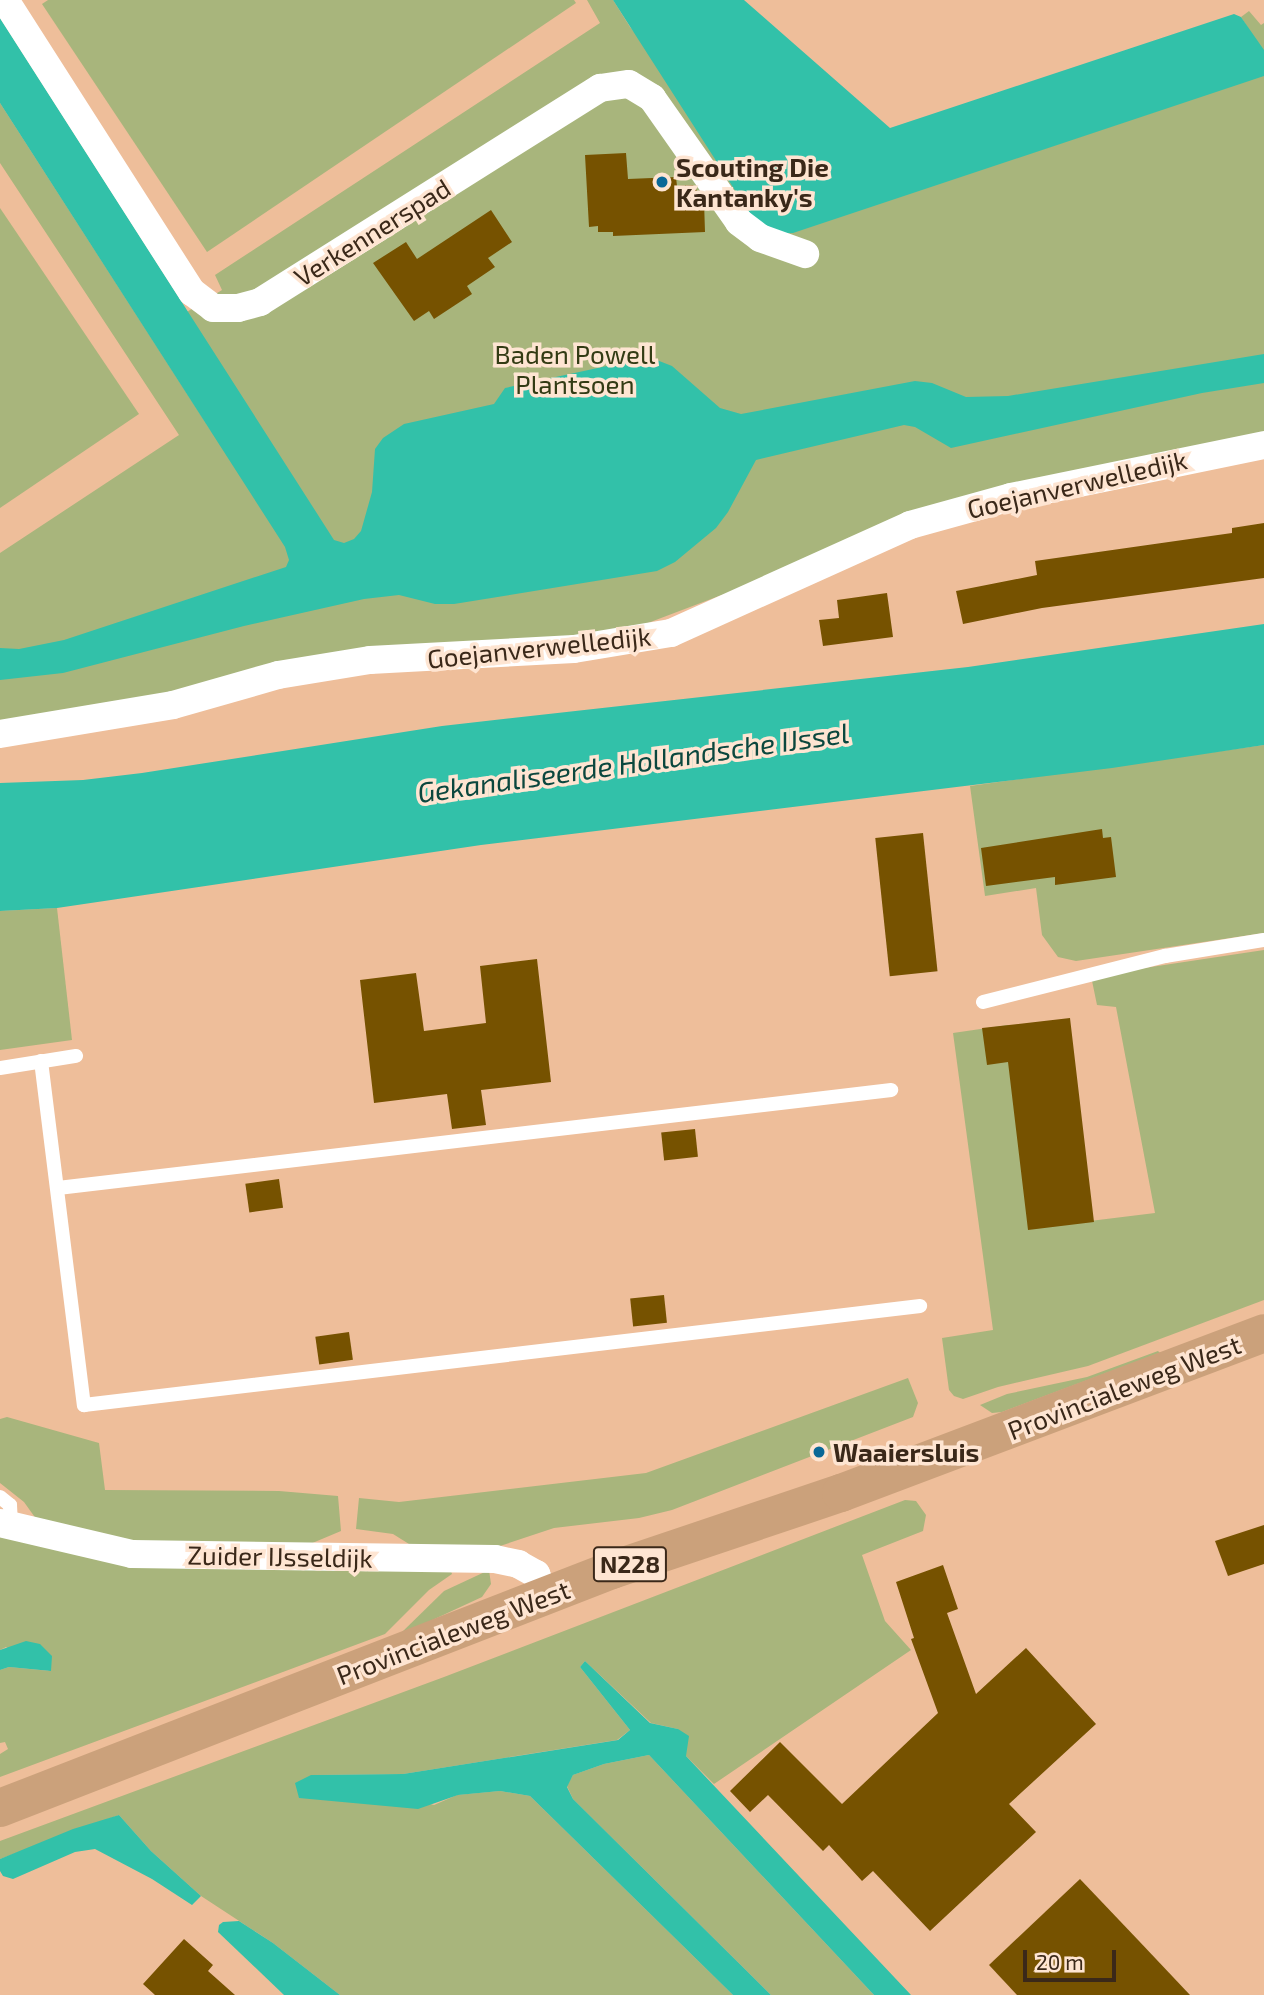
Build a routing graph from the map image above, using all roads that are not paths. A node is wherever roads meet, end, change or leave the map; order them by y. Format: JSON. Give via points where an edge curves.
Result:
{"nodes":[{"id":1,"x":5,"y":0,"type":"edge"},
{"id":2,"x":806,"y":254,"type":"dead end"},
{"id":3,"x":1264,"y":445,"type":"edge"},
{"id":4,"x":0,"y":734,"type":"edge"},
{"id":5,"x":1264,"y":940,"type":"edge"},
{"id":6,"x":983,"y":1002,"type":"dead end"},
{"id":7,"x":76,"y":1056,"type":"dead end"},
{"id":8,"x":41,"y":1061,"type":"junction"},
{"id":9,"x":0,"y":1068,"type":"edge"},
{"id":10,"x":891,"y":1090,"type":"dead end"},
{"id":11,"x":58,"y":1188,"type":"junction"},
{"id":12,"x":920,"y":1306,"type":"dead end"},
{"id":13,"x":1264,"y":1333,"type":"edge"},
{"id":14,"x":0,"y":1497,"type":"edge"},
{"id":15,"x":5,"y":1525,"type":"edge"},
{"id":16,"x":545,"y":1596,"type":"junction"},
{"id":17,"x":0,"y":1808,"type":"edge"}],
"edges":[{"from":1,"to":2,"type":"street","name":"Verkennerspad","via":[[192,292],[214,308],[260,302],[600,88],[629,84],[652,98],[739,222],[760,238]]},
{"from":3,"to":4,"type":"street","name":"Goejanverwelledijk","via":[[1011,497],[910,525],[671,633],[574,649],[370,660],[278,675],[173,705]]},
{"from":5,"to":6,"type":"lane","via":[[1165,957]]},
{"from":7,"to":8,"type":"lane"},
{"from":8,"to":9,"type":"lane"},
{"from":8,"to":11,"type":"lane"},
{"from":10,"to":11,"type":"lane"},
{"from":11,"to":12,"type":"lane","via":[[84,1405]]},
{"from":13,"to":16,"type":"main road","name":"Provincialeweg West","number":"N228","via":[[903,1471]]},
{"from":14,"to":15,"type":"lane","via":[[10,1505]]},
{"from":15,"to":16,"type":"street","name":"Zuider IJsseldijk","via":[[132,1554],[495,1559],[536,1574]]},
{"from":16,"to":17,"type":"main road","name":"Provincialeweg West","number":"N228"}]}
